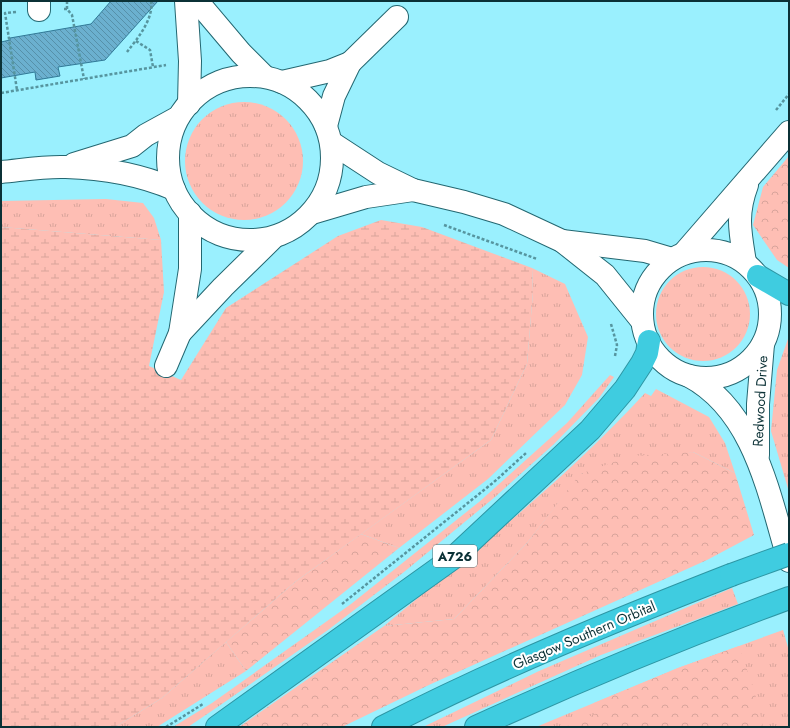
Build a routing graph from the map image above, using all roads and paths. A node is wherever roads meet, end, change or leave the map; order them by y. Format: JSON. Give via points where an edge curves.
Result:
{"nodes":[{"id":1,"x":67,"y":1,"type":"edge"},
{"id":2,"x":151,"y":1,"type":"edge"},
{"id":3,"x":186,"y":1,"type":"edge"},
{"id":4,"x":197,"y":1,"type":"edge"},
{"id":5,"x":39,"y":5,"type":"edge"},
{"id":6,"x":67,"y":9,"type":"junction"},
{"id":7,"x":397,"y":17,"type":"dead end"},
{"id":8,"x":136,"y":41,"type":"junction"},
{"id":9,"x":128,"y":52,"type":"dead end"},
{"id":10,"x":190,"y":61,"type":"junction"},
{"id":11,"x":350,"y":64,"type":"junction"},
{"id":12,"x":153,"y":67,"type":"junction"},
{"id":13,"x":84,"y":79,"type":"junction"},
{"id":14,"x":273,"y":79,"type":"junction"},
{"id":15,"x":18,"y":90,"type":"junction"},
{"id":16,"x":1,"y":93,"type":"edge"},
{"id":17,"x":789,"y":94,"type":"edge"},
{"id":18,"x":183,"y":111,"type":"junction"},
{"id":19,"x":774,"y":112,"type":"dead end"},
{"id":20,"x":789,"y":132,"type":"edge"},
{"id":21,"x":329,"y":135,"type":"junction"},
{"id":22,"x":66,"y":167,"type":"junction"},
{"id":23,"x":1,"y":172,"type":"edge"},
{"id":24,"x":748,"y":180,"type":"junction"},
{"id":25,"x":174,"y":189,"type":"junction"},
{"id":26,"x":413,"y":190,"type":"junction"},
{"id":27,"x":442,"y":197,"type":"junction"},
{"id":28,"x":190,"y":213,"type":"junction"},
{"id":29,"x":312,"y":214,"type":"junction"},
{"id":30,"x":272,"y":239,"type":"junction"},
{"id":31,"x":562,"y":241,"type":"junction"},
{"id":32,"x":678,"y":256,"type":"junction"},
{"id":33,"x":538,"y":259,"type":"dead end"},
{"id":34,"x":751,"y":269,"type":"junction"},
{"id":35,"x":789,"y":294,"type":"edge"},
{"id":36,"x":609,"y":318,"type":"dead end"},
{"id":37,"x":642,"y":321,"type":"junction"},
{"id":38,"x":180,"y":333,"type":"junction"},
{"id":39,"x":649,"y":341,"type":"junction"},
{"id":40,"x":763,"y":344,"type":"junction"},
{"id":41,"x":615,"y":358,"type":"dead end"},
{"id":42,"x":166,"y":366,"type":"dead end"},
{"id":43,"x":687,"y":375,"type":"junction"},
{"id":44,"x":532,"y":448,"type":"dead end"},
{"id":45,"x":758,"y":459,"type":"junction"},
{"id":46,"x":789,"y":554,"type":"edge"},
{"id":47,"x":789,"y":561,"type":"edge"},
{"id":48,"x":789,"y":598,"type":"edge"},
{"id":49,"x":338,"y":608,"type":"dead end"},
{"id":50,"x":205,"y":703,"type":"dead end"},
{"id":51,"x":166,"y":727,"type":"edge"},
{"id":52,"x":217,"y":727,"type":"edge"},
{"id":53,"x":383,"y":727,"type":"edge"},
{"id":54,"x":476,"y":727,"type":"edge"}],
"edges":[{"from":1,"to":6,"type":"path"},
{"from":2,"to":8,"type":"path","via":[[152,7],[144,29]]},
{"from":3,"to":10,"type":"street"},
{"from":4,"to":14,"type":"street","via":[[241,53]]},
{"from":5,"to":6,"type":"path"},
{"from":5,"to":15,"type":"path","via":[[5,14]]},
{"from":6,"to":13,"type":"path","via":[[72,15]]},
{"from":7,"to":11,"type":"street"},
{"from":8,"to":9,"type":"path"},
{"from":8,"to":12,"type":"path","via":[[150,50]]},
{"from":10,"to":12,"type":"path"},
{"from":10,"to":18,"type":"street"},
{"from":11,"to":14,"type":"street","via":[[330,71]]},
{"from":11,"to":21,"type":"street","via":[[334,96]]},
{"from":12,"to":13,"type":"path"},
{"from":13,"to":15,"type":"path"},
{"from":14,"to":18,"type":"street","via":[[250,76],[221,80],[204,90]]},
{"from":14,"to":21,"type":"street","via":[[302,94],[320,114]]},
{"from":15,"to":16,"type":"path"},
{"from":17,"to":19,"type":"path"},
{"from":18,"to":22,"type":"street","via":[[132,146]]},
{"from":18,"to":25,"type":"street","via":[[170,134],[168,148]]},
{"from":20,"to":24,"type":"street"},
{"from":21,"to":26,"type":"street","via":[[378,173]]},
{"from":21,"to":29,"type":"street","via":[[333,161],[330,175]]},
{"from":22,"to":23,"type":"street"},
{"from":22,"to":25,"type":"street","via":[[152,179]]},
{"from":24,"to":32,"type":"street"},
{"from":24,"to":34,"type":"street","via":[[739,211],[739,229]]},
{"from":25,"to":28,"type":"street"},
{"from":26,"to":27,"type":"street"},
{"from":26,"to":29,"type":"street","via":[[366,197]]},
{"from":27,"to":31,"type":"street","via":[[504,214]]},
{"from":27,"to":33,"type":"path","via":[[436,212],[441,223]]},
{"from":28,"to":30,"type":"street","via":[[224,236],[253,241]]},
{"from":28,"to":38,"type":"street","via":[[190,269]]},
{"from":29,"to":30,"type":"street","via":[[288,233]]},
{"from":30,"to":38,"type":"street"},
{"from":31,"to":32,"type":"street"},
{"from":31,"to":37,"type":"street","via":[[605,275]]},
{"from":32,"to":34,"type":"street","via":[[706,249],[728,253]]},
{"from":32,"to":37,"type":"street","via":[[658,271],[648,287],[642,304]]},
{"from":34,"to":35,"type":"highway"},
{"from":34,"to":40,"type":"street","via":[[767,293],[770,313]]},
{"from":36,"to":41,"type":"path","via":[[618,345]]},
{"from":37,"to":39,"type":"street"},
{"from":38,"to":42,"type":"street"},
{"from":39,"to":43,"type":"street","via":[[654,352],[669,366]]},
{"from":39,"to":52,"type":"highway","number":"A726","via":[[642,363],[610,408],[590,430],[453,558]]},
{"from":40,"to":43,"type":"street","via":[[744,366],[726,375],[707,378]]},
{"from":40,"to":45,"type":"street","name":"Redwood Drive","via":[[758,404]]},
{"from":43,"to":45,"type":"street","name":"Redwood Drive","via":[[706,385],[730,412]]},
{"from":44,"to":49,"type":"path"},
{"from":45,"to":47,"type":"street","name":"Redwood Drive"},
{"from":46,"to":53,"type":"highway","name":"Glasgow Southern Orbital","bridge":true,"via":[[552,647]]},
{"from":48,"to":54,"type":"highway","via":[[572,684]]},
{"from":50,"to":51,"type":"path"}]}
